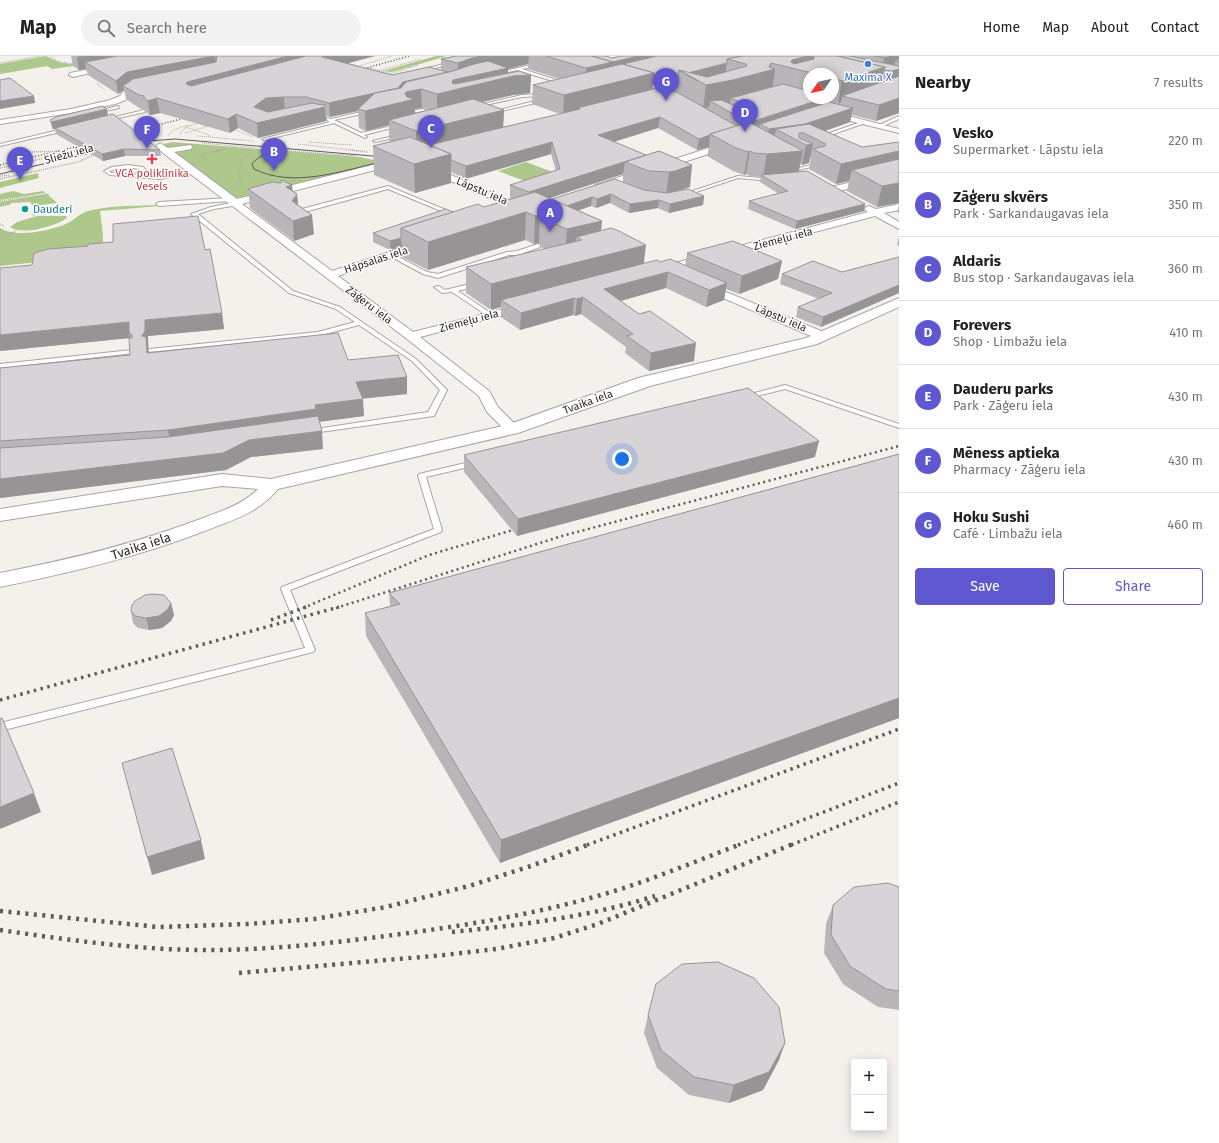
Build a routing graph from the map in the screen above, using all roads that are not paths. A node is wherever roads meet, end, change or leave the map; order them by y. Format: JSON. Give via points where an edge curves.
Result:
{"nodes":[{"id":1,"x":535,"y":56,"type":"edge"},
{"id":2,"x":458,"y":61,"type":"edge"},
{"id":3,"x":543,"y":61,"type":"joint"},
{"id":4,"x":120,"y":64,"type":"edge"},
{"id":5,"x":430,"y":68,"type":"edge"},
{"id":6,"x":517,"y":69,"type":"junction"},
{"id":7,"x":495,"y":74,"type":"edge"},
{"id":8,"x":73,"y":75,"type":"dead end"},
{"id":9,"x":156,"y":84,"type":"edge"},
{"id":10,"x":570,"y":85,"type":"edge"},
{"id":11,"x":531,"y":90,"type":"dead end"},
{"id":12,"x":515,"y":92,"type":"dead end"},
{"id":13,"x":520,"y":94,"type":"dead end"},
{"id":14,"x":547,"y":97,"type":"junction"},
{"id":15,"x":474,"y":107,"type":"edge"},
{"id":16,"x":838,"y":107,"type":"edge"},
{"id":17,"x":118,"y":108,"type":"dead end"},
{"id":18,"x":374,"y":110,"type":"edge"},
{"id":19,"x":144,"y":111,"type":"edge"},
{"id":20,"x":491,"y":113,"type":"edge"},
{"id":21,"x":89,"y":114,"type":"edge"},
{"id":22,"x":444,"y":114,"type":"edge"},
{"id":23,"x":418,"y":117,"type":"edge"},
{"id":24,"x":437,"y":117,"type":"junction"},
{"id":25,"x":899,"y":117,"type":"edge"},
{"id":26,"x":426,"y":118,"type":"edge"},
{"id":27,"x":330,"y":120,"type":"junction"},
{"id":28,"x":0,"y":122,"type":"edge"},
{"id":29,"x":98,"y":122,"type":"edge"},
{"id":30,"x":866,"y":122,"type":"junction"},
{"id":31,"x":403,"y":124,"type":"edge"},
{"id":32,"x":879,"y":126,"type":"junction"},
{"id":33,"x":75,"y":127,"type":"edge"},
{"id":34,"x":899,"y":131,"type":"edge"},
{"id":35,"x":409,"y":133,"type":"edge"},
{"id":36,"x":359,"y":135,"type":"junction"},
{"id":37,"x":264,"y":139,"type":"edge"},
{"id":38,"x":814,"y":139,"type":"edge"},
{"id":39,"x":375,"y":141,"type":"junction"},
{"id":40,"x":738,"y":141,"type":"edge"},
{"id":41,"x":0,"y":145,"type":"edge"},
{"id":42,"x":192,"y":145,"type":"road end"},
{"id":43,"x":387,"y":146,"type":"edge"},
{"id":44,"x":408,"y":159,"type":"edge"},
{"id":45,"x":812,"y":162,"type":"edge"},
{"id":46,"x":420,"y":165,"type":"edge"},
{"id":47,"x":794,"y":167,"type":"joint"},
{"id":48,"x":195,"y":172,"type":"junction"},
{"id":49,"x":899,"y":174,"type":"edge"},
{"id":50,"x":808,"y":175,"type":"edge"},
{"id":51,"x":150,"y":177,"type":"junction"},
{"id":52,"x":780,"y":179,"type":"edge"},
{"id":53,"x":587,"y":191,"type":"edge"},
{"id":54,"x":268,"y":194,"type":"junction"},
{"id":55,"x":678,"y":196,"type":"edge"},
{"id":56,"x":846,"y":196,"type":"edge"},
{"id":57,"x":279,"y":200,"type":"edge"},
{"id":58,"x":233,"y":202,"type":"junction"},
{"id":59,"x":858,"y":203,"type":"edge"},
{"id":60,"x":159,"y":204,"type":"dead end"},
{"id":61,"x":292,"y":206,"type":"edge"},
{"id":62,"x":899,"y":207,"type":"edge"},
{"id":63,"x":877,"y":213,"type":"junction"},
{"id":64,"x":514,"y":215,"type":"edge"},
{"id":65,"x":460,"y":217,"type":"edge"},
{"id":66,"x":899,"y":226,"type":"edge"},
{"id":67,"x":436,"y":241,"type":"edge"},
{"id":68,"x":538,"y":246,"type":"edge"},
{"id":69,"x":391,"y":255,"type":"junction"},
{"id":70,"x":650,"y":268,"type":"edge"},
{"id":71,"x":664,"y":269,"type":"junction"},
{"id":72,"x":330,"y":275,"type":"junction"},
{"id":73,"x":679,"y":275,"type":"edge"},
{"id":74,"x":693,"y":281,"type":"edge"},
{"id":75,"x":484,"y":282,"type":"edge"},
{"id":76,"x":437,"y":287,"type":"dead end"},
{"id":77,"x":454,"y":290,"type":"junction"},
{"id":78,"x":899,"y":302,"type":"edge"},
{"id":79,"x":536,"y":303,"type":"edge"},
{"id":80,"x":490,"y":315,"type":"junction"},
{"id":81,"x":359,"y":322,"type":"junction"},
{"id":82,"x":411,"y":336,"type":"junction"},
{"id":83,"x":822,"y":336,"type":"junction"},
{"id":84,"x":149,"y":351,"type":"edge"},
{"id":85,"x":132,"y":352,"type":"edge"},
{"id":86,"x":0,"y":366,"type":"edge"},
{"id":87,"x":738,"y":399,"type":"edge"},
{"id":88,"x":899,"y":426,"type":"edge"},
{"id":89,"x":512,"y":429,"type":"junction"},
{"id":90,"x":305,"y":432,"type":"edge"},
{"id":91,"x":484,"y":461,"type":"edge"},
{"id":92,"x":271,"y":484,"type":"junction"},
{"id":93,"x":0,"y":514,"type":"edge"},
{"id":94,"x":0,"y":580,"type":"edge"},
{"id":95,"x":0,"y":727,"type":"edge"}],
"edges":[{"from":1,"to":3,"type":"street"},
{"from":2,"to":5,"type":"lane"},
{"from":3,"to":6,"type":"lane"},
{"from":4,"to":8,"type":"street"},
{"from":6,"to":7,"type":"lane"},
{"from":6,"to":10,"type":"lane"},
{"from":9,"to":28,"type":"street","via":[[129,90],[123,98],[112,102]]},
{"from":11,"to":14,"type":"lane"},
{"from":12,"to":13,"type":"lane"},
{"from":14,"to":15,"type":"lane","via":[[522,96]]},
{"from":14,"to":20,"type":"lane"},
{"from":16,"to":30,"type":"street","via":[[821,113]]},
{"from":17,"to":21,"type":"lane"},
{"from":18,"to":27,"type":"lane"},
{"from":19,"to":29,"type":"lane"},
{"from":22,"to":24,"type":"lane"},
{"from":23,"to":24,"type":"lane","via":[[409,112],[422,110]]},
{"from":24,"to":26,"type":"lane"},
{"from":25,"to":32,"type":"lane"},
{"from":27,"to":36,"type":"lane"},
{"from":27,"to":37,"type":"lane"},
{"from":30,"to":32,"type":"street"},
{"from":30,"to":38,"type":"lane"},
{"from":31,"to":36,"type":"lane"},
{"from":32,"to":34,"type":"street"},
{"from":33,"to":41,"type":"lane","via":[[50,130]]},
{"from":35,"to":39,"type":"lane"},
{"from":36,"to":39,"type":"lane"},
{"from":39,"to":43,"type":"lane"},
{"from":40,"to":53,"type":"street","via":[[613,185]]},
{"from":42,"to":48,"type":"street","name":"Zāģeru iela","via":[[163,148]]},
{"from":44,"to":54,"type":"street"},
{"from":45,"to":47,"type":"lane","via":[[819,165]]},
{"from":46,"to":64,"type":"street","name":"Lāpstu iela","via":[[533,211]]},
{"from":47,"to":50,"type":"street"},
{"from":48,"to":51,"type":"lane","via":[[160,178]]},
{"from":48,"to":58,"type":"street","name":"Zāģeru iela"},
{"from":49,"to":56,"type":"street","via":[[830,187]]},
{"from":51,"to":51,"type":"lane","via":[[114,174],[106,172],[110,169],[135,167]]},
{"from":52,"to":55,"type":"lane","via":[[764,180],[738,176]]},
{"from":54,"to":57,"type":"lane"},
{"from":54,"to":58,"type":"street"},
{"from":58,"to":60,"type":"lane"},
{"from":58,"to":72,"type":"street","name":"Zāģeru iela"},
{"from":58,"to":81,"type":"lane","via":[[194,214],[291,292],[338,308]]},
{"from":59,"to":63,"type":"street"},
{"from":61,"to":65,"type":"lane","via":[[301,211],[388,188]]},
{"from":62,"to":63,"type":"street","name":"Ziemeļu iela"},
{"from":63,"to":66,"type":"street"},
{"from":63,"to":71,"type":"street","name":"Ziemeļu iela"},
{"from":67,"to":69,"type":"street","name":"Hāpsalas iela"},
{"from":68,"to":69,"type":"lane","via":[[438,276],[425,273]]},
{"from":69,"to":72,"type":"street","name":"Hāpsalas iela"},
{"from":70,"to":71,"type":"street","name":"Ziemeļu iela"},
{"from":71,"to":73,"type":"street"},
{"from":72,"to":82,"type":"street","name":"Zāģeru iela"},
{"from":74,"to":83,"type":"street","name":"Lāpstu iela"},
{"from":75,"to":77,"type":"lane"},
{"from":76,"to":77,"type":"lane","via":[[444,292]]},
{"from":77,"to":80,"type":"lane"},
{"from":78,"to":83,"type":"main road","name":"Tvaika iela"},
{"from":79,"to":80,"type":"street","name":"Ziemeļu iela"},
{"from":80,"to":82,"type":"street","name":"Ziemeļu iela"},
{"from":81,"to":84,"type":"lane","via":[[318,334]]},
{"from":81,"to":90,"type":"lane","via":[[414,360],[444,390],[431,414]]},
{"from":82,"to":89,"type":"street","name":"Zāģeru iela","via":[[484,394],[492,409]]},
{"from":83,"to":89,"type":"main road","name":"Tvaika iela","via":[[644,382]]},
{"from":85,"to":86,"type":"lane"},
{"from":87,"to":88,"type":"lane","via":[[784,387]]},
{"from":89,"to":92,"type":"main road","name":"Tvaika iela"},
{"from":91,"to":95,"type":"lane","via":[[422,476],[438,530],[286,589],[310,650]]},
{"from":92,"to":93,"type":"main road","name":"Tvaika iela","via":[[222,480]]},
{"from":92,"to":94,"type":"main road","name":"Tvaika iela","via":[[262,496],[236,511],[131,550]]}]}
